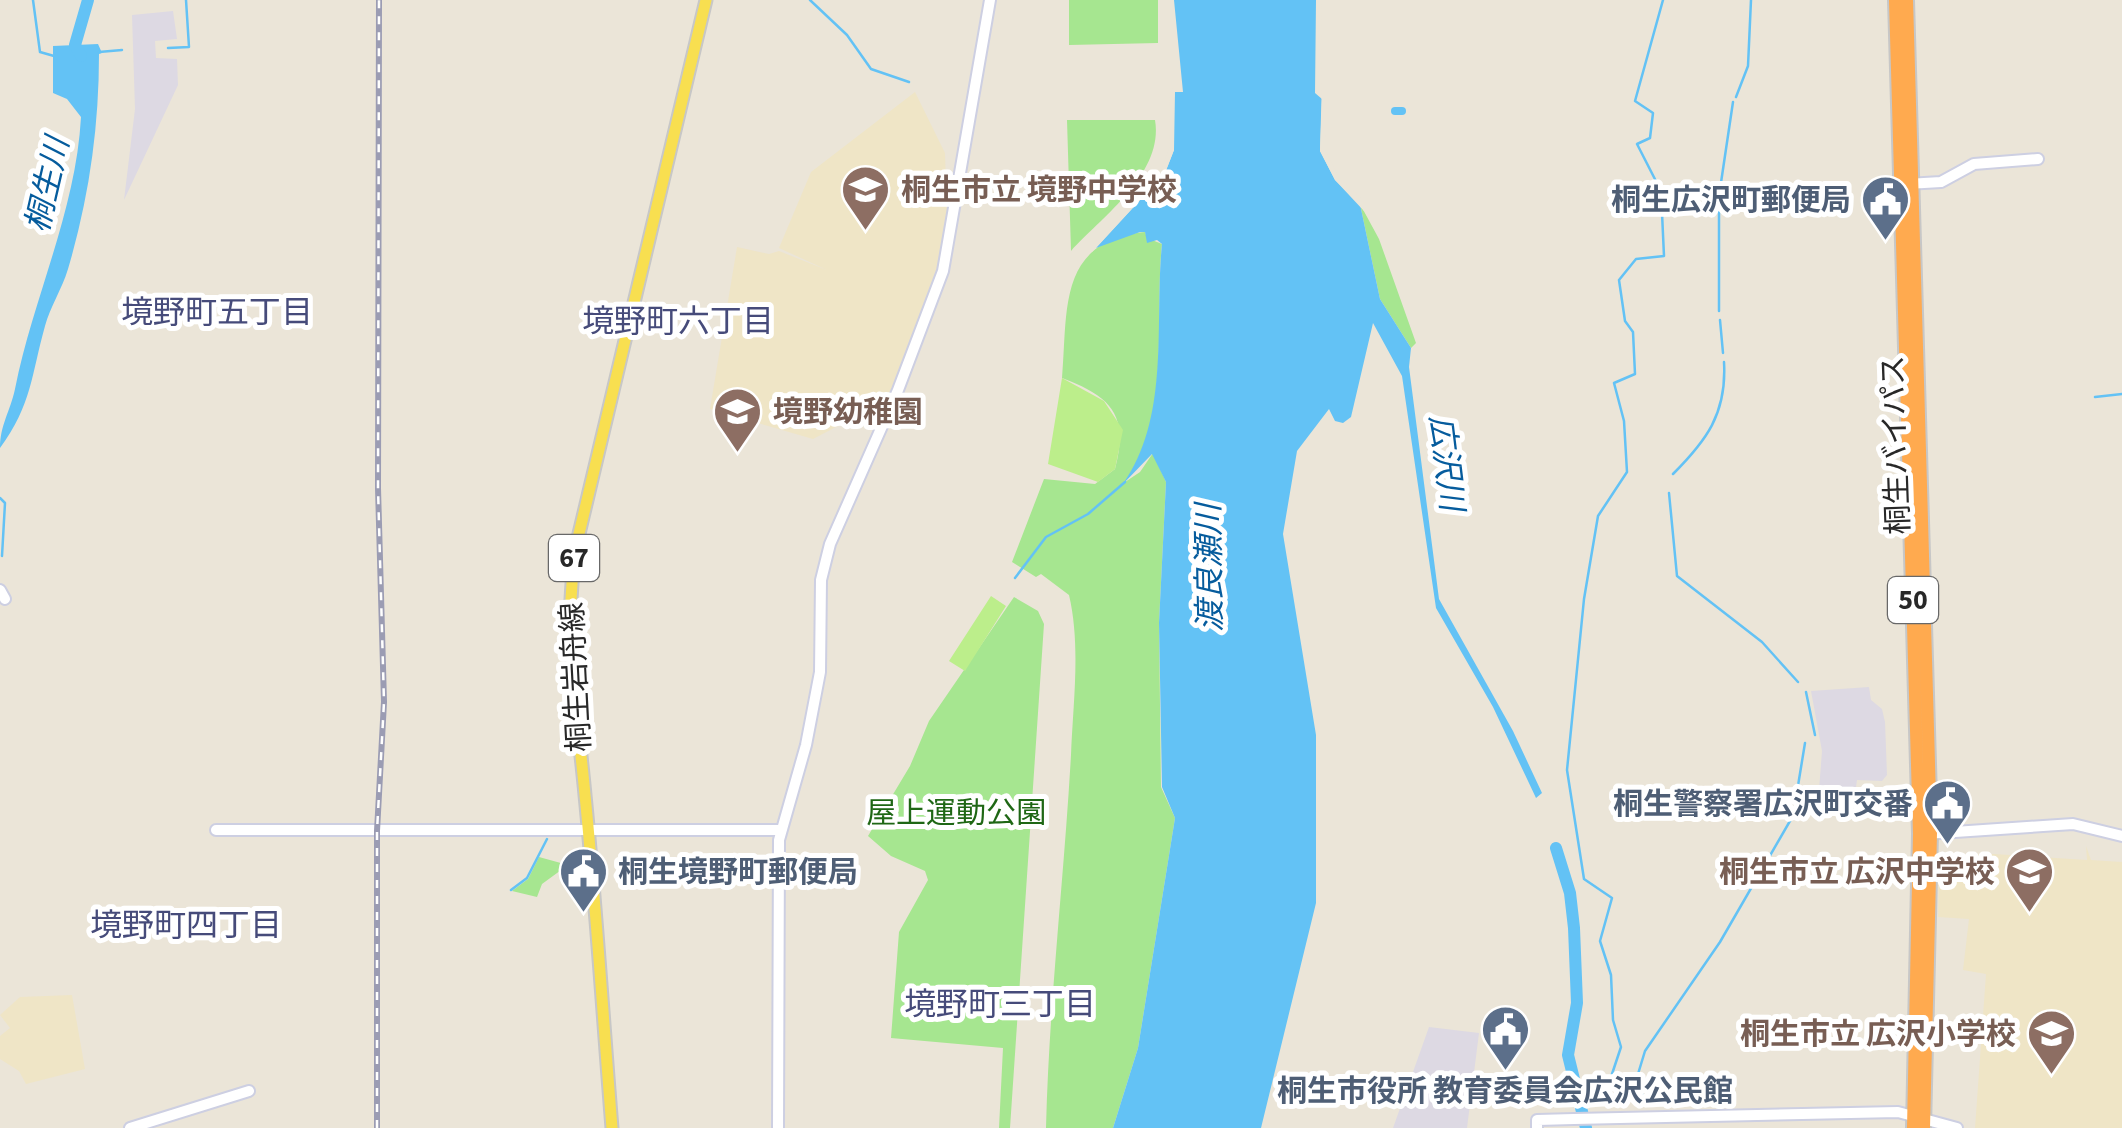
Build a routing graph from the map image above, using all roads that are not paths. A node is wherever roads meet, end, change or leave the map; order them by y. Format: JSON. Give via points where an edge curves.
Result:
{"nodes":[{"id":1,"x":706,"y":0,"type":"edge"},
{"id":2,"x":990,"y":0,"type":"edge"},
{"id":3,"x":1895,"y":0,"type":"edge"},
{"id":4,"x":1907,"y":0,"type":"edge"},
{"id":5,"x":2038,"y":159,"type":"dead end"},
{"id":6,"x":1907,"y":184,"type":"junction"},
{"id":7,"x":216,"y":830,"type":"dead end"},
{"id":8,"x":588,"y":830,"type":"junction"},
{"id":9,"x":780,"y":830,"type":"junction"},
{"id":10,"x":1925,"y":834,"type":"junction"},
{"id":11,"x":2122,"y":836,"type":"edge"},
{"id":12,"x":249,"y":1091,"type":"dead end"},
{"id":13,"x":1919,"y":1122,"type":"edge"},
{"id":14,"x":130,"y":1128,"type":"edge"},
{"id":15,"x":612,"y":1128,"type":"edge"},
{"id":16,"x":778,"y":1128,"type":"edge"},
{"id":17,"x":1537,"y":1128,"type":"edge"},
{"id":18,"x":1956,"y":1128,"type":"edge"}],
"edges":[{"from":1,"to":8,"type":"main road","name":"桐生岩舟線","number":"67","via":[[572,570],[569,658]]},
{"from":2,"to":9,"type":"street","via":[[943,271],[826,556],[820,672]]},
{"from":3,"to":6,"type":"highway","name":"桐生バイパス","number":"50"},
{"from":4,"to":6,"type":"highway","name":"桐生バイパス","number":"50"},
{"from":5,"to":6,"type":"street","via":[[1974,164],[1941,182]]},
{"from":6,"to":10,"type":"highway","name":"桐生バイパス","number":"50"},
{"from":7,"to":8,"type":"street"},
{"from":8,"to":9,"type":"street"},
{"from":8,"to":15,"type":"main road","name":"桐生岩舟線","number":"67"},
{"from":9,"to":16,"type":"street"},
{"from":10,"to":11,"type":"street","via":[[2073,824]]},
{"from":10,"to":13,"type":"highway","name":"桐生バイパス","number":"50"},
{"from":10,"to":13,"type":"highway","name":"桐生バイパス","number":"50","via":[[1928,1048]]},
{"from":12,"to":14,"type":"street"},
{"from":13,"to":17,"type":"street","via":[[1586,1118],[1537,1120]]},
{"from":13,"to":18,"type":"street"}]}
